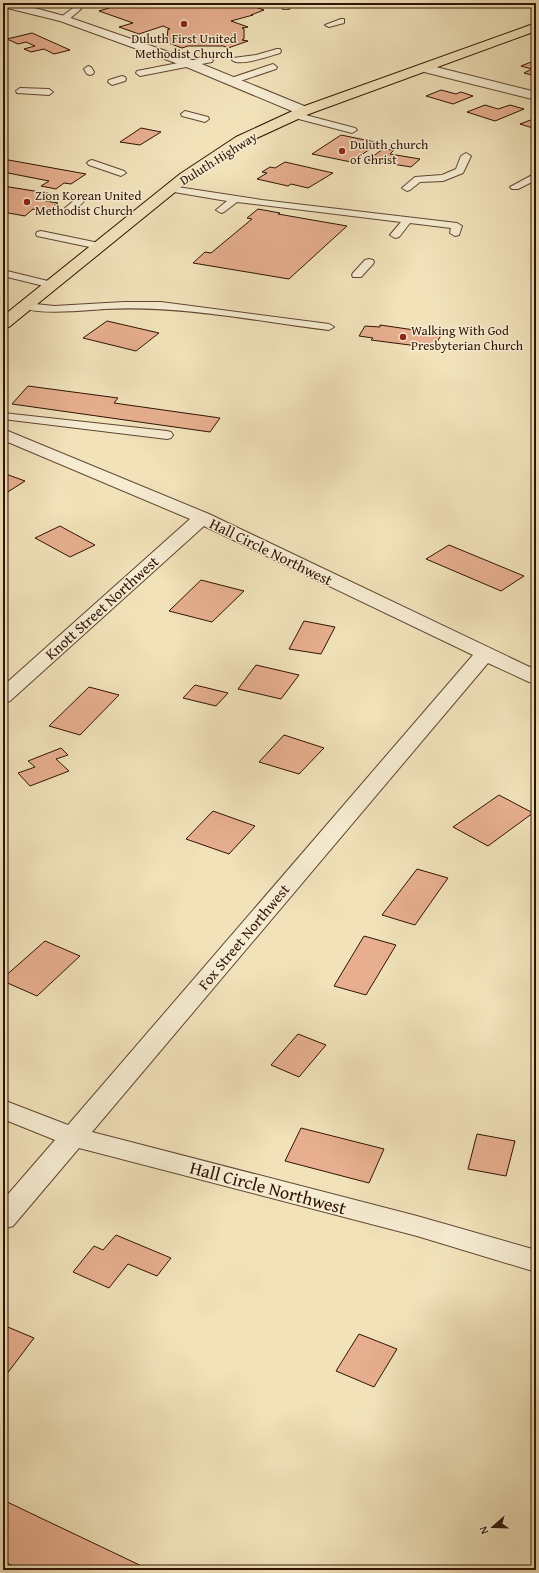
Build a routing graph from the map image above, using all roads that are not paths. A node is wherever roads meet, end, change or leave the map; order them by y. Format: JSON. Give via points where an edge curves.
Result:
{"nodes":[{"id":1,"x":3,"y":3,"type":"edge"},
{"id":2,"x":73,"y":3,"type":"edge"},
{"id":3,"x":64,"y":19,"type":"junction"},
{"id":4,"x":341,"y":21,"type":"dead end"},
{"id":5,"x":329,"y":25,"type":"dead end"},
{"id":6,"x":536,"y":28,"type":"edge"},
{"id":7,"x":277,"y":51,"type":"dead end"},
{"id":8,"x":209,"y":60,"type":"dead end"},
{"id":9,"x":236,"y":60,"type":"dead end"},
{"id":10,"x":188,"y":64,"type":"junction"},
{"id":11,"x":273,"y":67,"type":"dead end"},
{"id":12,"x":424,"y":68,"type":"junction"},
{"id":13,"x":145,"y":70,"type":"dead end"},
{"id":14,"x":122,"y":79,"type":"dead end"},
{"id":15,"x":231,"y":81,"type":"junction"},
{"id":16,"x":112,"y":82,"type":"dead end"},
{"id":17,"x":20,"y":91,"type":"dead end"},
{"id":18,"x":49,"y":92,"type":"dead end"},
{"id":19,"x":536,"y":96,"type":"edge"},
{"id":20,"x":299,"y":113,"type":"junction"},
{"id":21,"x":185,"y":114,"type":"dead end"},
{"id":22,"x":205,"y":119,"type":"dead end"},
{"id":23,"x":352,"y":130,"type":"dead end"},
{"id":24,"x":466,"y":156,"type":"dead end"},
{"id":25,"x":92,"y":164,"type":"dead end"},
{"id":26,"x":121,"y":173,"type":"dead end"},
{"id":27,"x":536,"y":176,"type":"edge"},
{"id":28,"x":515,"y":187,"type":"dead end"},
{"id":29,"x":407,"y":188,"type":"dead end"},
{"id":30,"x":171,"y":189,"type":"junction"},
{"id":31,"x":235,"y":199,"type":"junction"},
{"id":32,"x":79,"y":201,"type":"dead end"},
{"id":33,"x":70,"y":208,"type":"dead end"},
{"id":34,"x":221,"y":210,"type":"dead end"},
{"id":35,"x":408,"y":220,"type":"junction"},
{"id":36,"x":39,"y":231,"type":"dead end"},
{"id":37,"x":454,"y":233,"type":"dead end"},
{"id":38,"x":395,"y":235,"type":"dead end"},
{"id":39,"x":99,"y":246,"type":"junction"},
{"id":40,"x":370,"y":262,"type":"dead end"},
{"id":41,"x":3,"y":273,"type":"edge"},
{"id":42,"x":357,"y":275,"type":"dead end"},
{"id":43,"x":52,"y":285,"type":"junction"},
{"id":44,"x":26,"y":306,"type":"junction"},
{"id":45,"x":3,"y":324,"type":"edge"},
{"id":46,"x":329,"y":327,"type":"dead end"},
{"id":47,"x":3,"y":416,"type":"edge"},
{"id":48,"x":3,"y":434,"type":"edge"},
{"id":49,"x":167,"y":436,"type":"dead end"},
{"id":50,"x":202,"y":518,"type":"junction"},
{"id":51,"x":485,"y":654,"type":"junction"},
{"id":52,"x":536,"y":678,"type":"edge"},
{"id":53,"x":3,"y":697,"type":"edge"},
{"id":54,"x":3,"y":1109,"type":"edge"},
{"id":55,"x":73,"y":1137,"type":"junction"},
{"id":56,"x":3,"y":1219,"type":"edge"},
{"id":57,"x":536,"y":1261,"type":"edge"}],
"edges":[{"from":1,"to":3,"type":"street"},
{"from":2,"to":3,"type":"lane","via":[[77,4],[77,9]]},
{"from":3,"to":10,"type":"street"},
{"from":4,"to":5,"type":"lane"},
{"from":6,"to":12,"type":"main road","name":"Duluth Highway"},
{"from":7,"to":9,"type":"lane"},
{"from":8,"to":10,"type":"lane"},
{"from":10,"to":13,"type":"lane"},
{"from":10,"to":15,"type":"street"},
{"from":11,"to":15,"type":"lane"},
{"from":12,"to":19,"type":"street"},
{"from":12,"to":20,"type":"main road","name":"Duluth Highway"},
{"from":14,"to":16,"type":"lane"},
{"from":15,"to":20,"type":"street"},
{"from":17,"to":18,"type":"lane"},
{"from":20,"to":23,"type":"lane"},
{"from":20,"to":30,"type":"main road","name":"Duluth Highway","via":[[241,140]]},
{"from":21,"to":22,"type":"lane"},
{"from":24,"to":29,"type":"lane","via":[[460,171],[443,178],[418,179]]},
{"from":25,"to":26,"type":"lane"},
{"from":27,"to":28,"type":"lane"},
{"from":30,"to":31,"type":"lane"},
{"from":30,"to":39,"type":"main road","name":"Duluth Highway"},
{"from":31,"to":34,"type":"lane"},
{"from":31,"to":35,"type":"lane"},
{"from":32,"to":33,"type":"lane"},
{"from":35,"to":37,"type":"lane","via":[[457,226]]},
{"from":35,"to":38,"type":"lane"},
{"from":36,"to":39,"type":"lane"},
{"from":39,"to":43,"type":"main road","name":"Duluth Highway"},
{"from":40,"to":42,"type":"lane"},
{"from":41,"to":43,"type":"lane"},
{"from":43,"to":44,"type":"main road","name":"Duluth Highway"},
{"from":44,"to":45,"type":"main road","name":"Duluth Highway"},
{"from":44,"to":46,"type":"lane","via":[[54,309],[161,305]]},
{"from":47,"to":49,"type":"lane"},
{"from":48,"to":50,"type":"street","name":"Hall Circle Northwest"},
{"from":50,"to":51,"type":"street","name":"Hall Circle Northwest"},
{"from":50,"to":53,"type":"street","name":"Knott Street Northwest"},
{"from":51,"to":52,"type":"street","name":"Hall Circle Northwest"},
{"from":51,"to":55,"type":"street","name":"Fox Street Northwest"},
{"from":54,"to":55,"type":"street","name":"Hall Circle Northwest"},
{"from":55,"to":56,"type":"street","name":"Fox Street Northwest"},
{"from":55,"to":57,"type":"street","name":"Hall Circle Northwest","via":[[417,1226]]}]}
